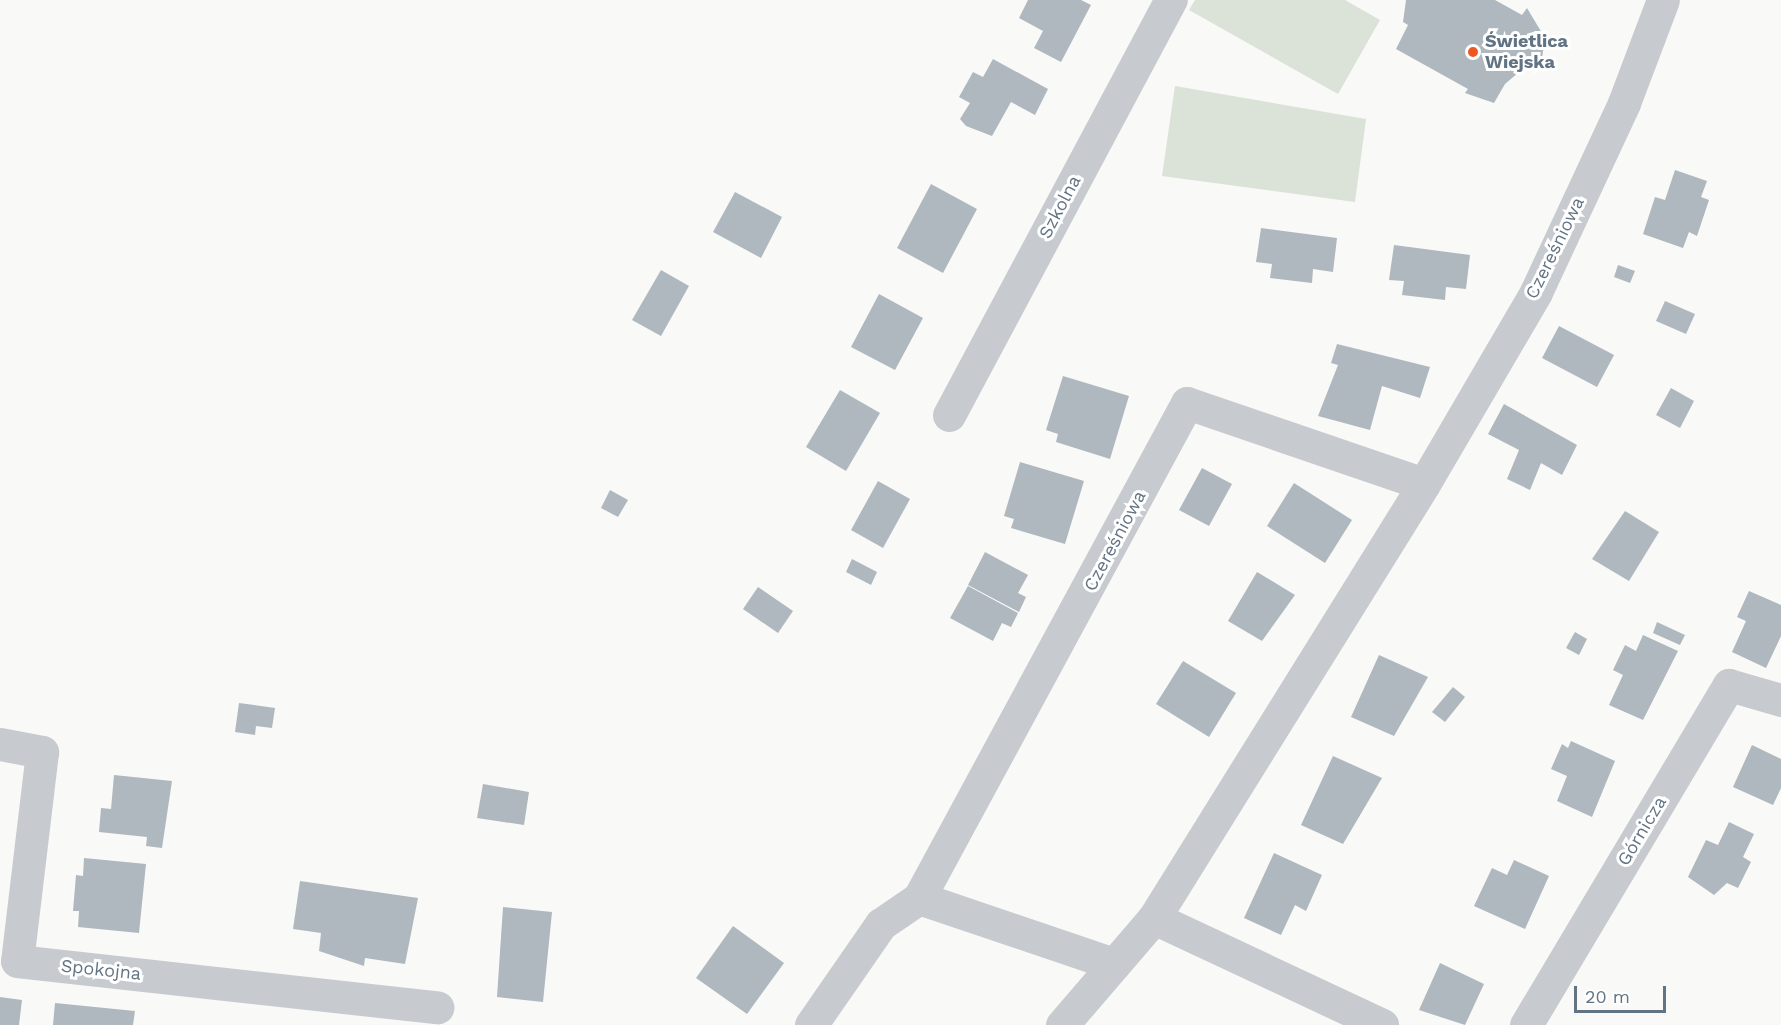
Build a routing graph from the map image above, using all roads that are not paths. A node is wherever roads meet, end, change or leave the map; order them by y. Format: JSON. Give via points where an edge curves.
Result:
{"nodes":[{"id":1,"x":1171,"y":0,"type":"edge"},
{"id":2,"x":1664,"y":0,"type":"edge"},
{"id":3,"x":949,"y":415,"type":"dead end"},
{"id":4,"x":1424,"y":484,"type":"junction"},
{"id":5,"x":1781,"y":700,"type":"edge"},
{"id":6,"x":0,"y":744,"type":"edge"},
{"id":7,"x":919,"y":898,"type":"junction"},
{"id":8,"x":1154,"y":918,"type":"junction"},
{"id":9,"x":1114,"y":964,"type":"junction"},
{"id":10,"x":437,"y":1007,"type":"dead end"},
{"id":11,"x":811,"y":1025,"type":"edge"},
{"id":12,"x":1062,"y":1025,"type":"edge"},
{"id":13,"x":1382,"y":1025,"type":"edge"},
{"id":14,"x":1526,"y":1025,"type":"edge"}],
"edges":[{"from":1,"to":3,"type":"street","name":"Szkolna"},
{"from":2,"to":4,"type":"street","name":"Czereśniowa","via":[[1624,103],[1536,292]]},
{"from":4,"to":7,"type":"street","name":"Czereśniowa","via":[[1187,403]]},
{"from":4,"to":8,"type":"street","name":"Czereśniowa"},
{"from":5,"to":14,"type":"street","name":"Górnicza","via":[[1729,685]]},
{"from":6,"to":10,"type":"street","name":"Spokojna","via":[[42,752],[17,961]]},
{"from":7,"to":9,"type":"street"},
{"from":7,"to":11,"type":"street","name":"Czereśniowa","via":[[881,924]]},
{"from":8,"to":9,"type":"street","name":"Czereśniowa"},
{"from":8,"to":13,"type":"street"},
{"from":9,"to":12,"type":"street","name":"Czereśniowa"}]}
